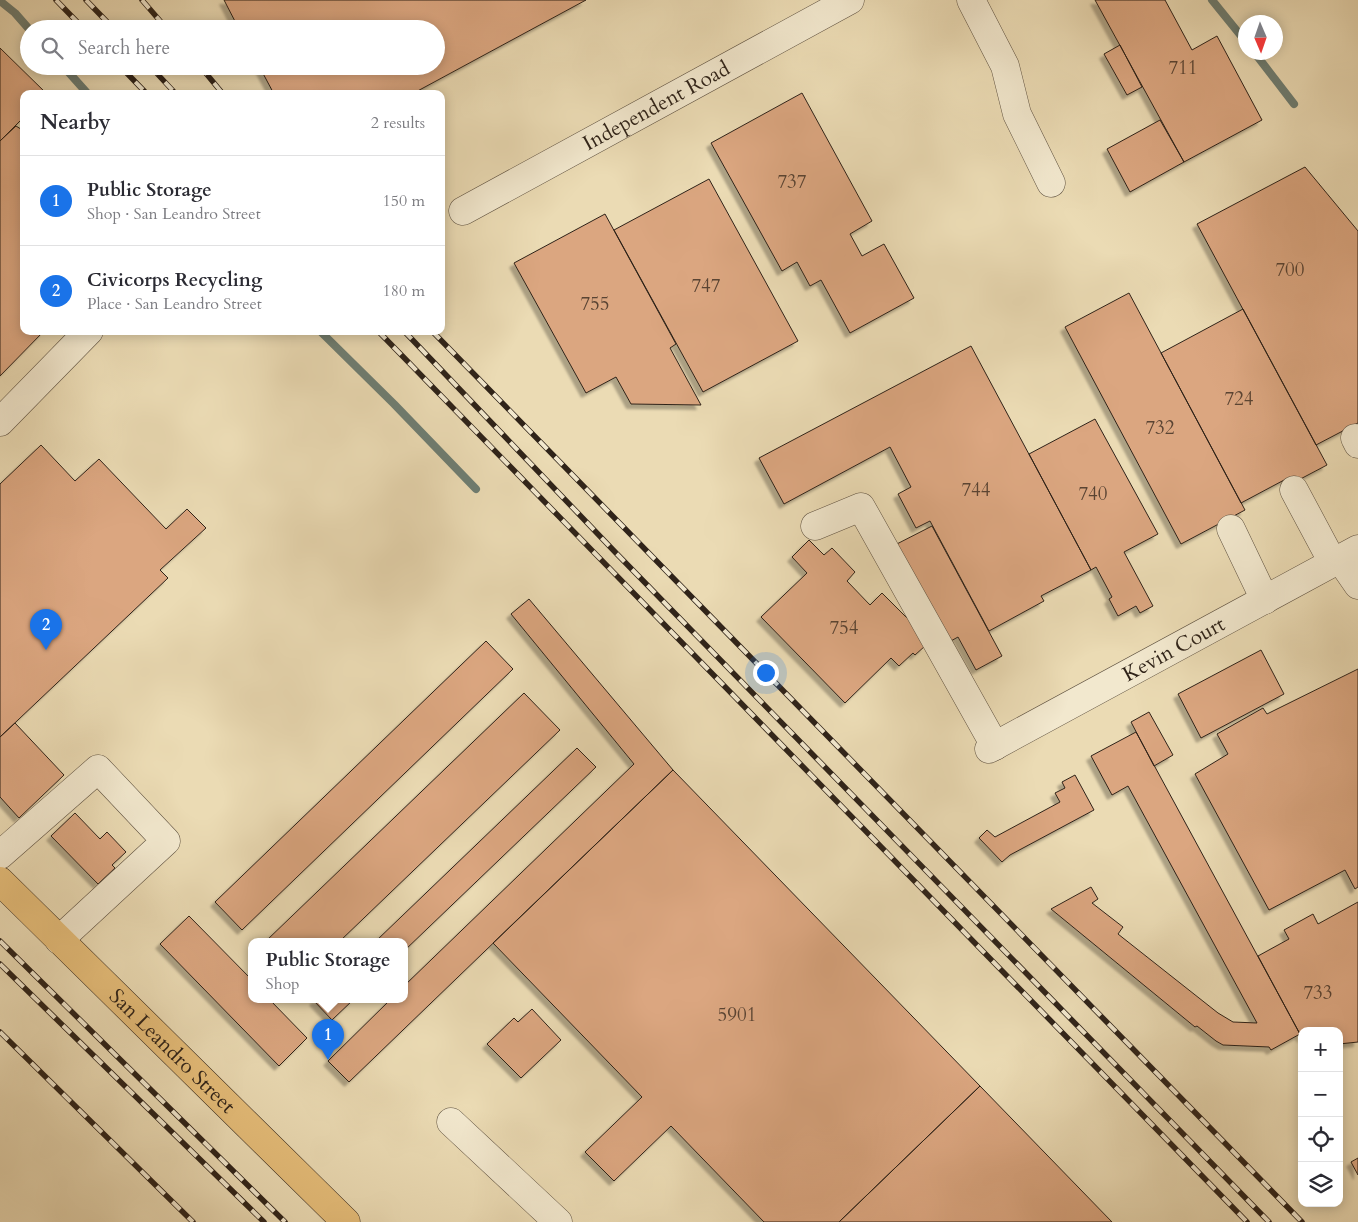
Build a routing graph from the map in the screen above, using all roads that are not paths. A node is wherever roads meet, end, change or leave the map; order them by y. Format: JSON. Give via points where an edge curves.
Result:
{"nodes":[{"id":1,"x":850,"y":0,"type":"edge"},
{"id":2,"x":971,"y":0,"type":"edge"},
{"id":3,"x":1051,"y":182,"type":"dead end"},
{"id":4,"x":463,"y":211,"type":"dead end"},
{"id":5,"x":85,"y":335,"type":"edge"},
{"id":6,"x":0,"y":422,"type":"edge"},
{"id":7,"x":1294,"y":490,"type":"dead end"},
{"id":8,"x":815,"y":526,"type":"dead end"},
{"id":9,"x":1231,"y":528,"type":"dead end"},
{"id":10,"x":1344,"y":557,"type":"edge"},
{"id":11,"x":1358,"y":585,"type":"edge"},
{"id":12,"x":1265,"y":600,"type":"junction"},
{"id":13,"x":0,"y":855,"type":"edge"},
{"id":14,"x":0,"y":881,"type":"edge"},
{"id":15,"x":59,"y":940,"type":"junction"},
{"id":16,"x":451,"y":1122,"type":"dead end"},
{"id":17,"x":346,"y":1222,"type":"edge"},
{"id":18,"x":558,"y":1222,"type":"edge"}],
"edges":[{"from":1,"to":4,"type":"street","name":"Independent Road"},
{"from":2,"to":3,"type":"street","via":[[1005,66],[1017,114]]},
{"from":5,"to":6,"type":"street"},
{"from":7,"to":10,"type":"street"},
{"from":8,"to":12,"type":"street","name":"Kevin Court","via":[[861,508],[992,748]]},
{"from":9,"to":12,"type":"street"},
{"from":10,"to":11,"type":"street"},
{"from":10,"to":12,"type":"street","name":"Kevin Court"},
{"from":13,"to":15,"type":"street","via":[[98,769],[166,841]]},
{"from":14,"to":15,"type":"main road","name":"San Leandro Street"},
{"from":15,"to":17,"type":"main road","name":"San Leandro Street"},
{"from":16,"to":18,"type":"street"}]}
